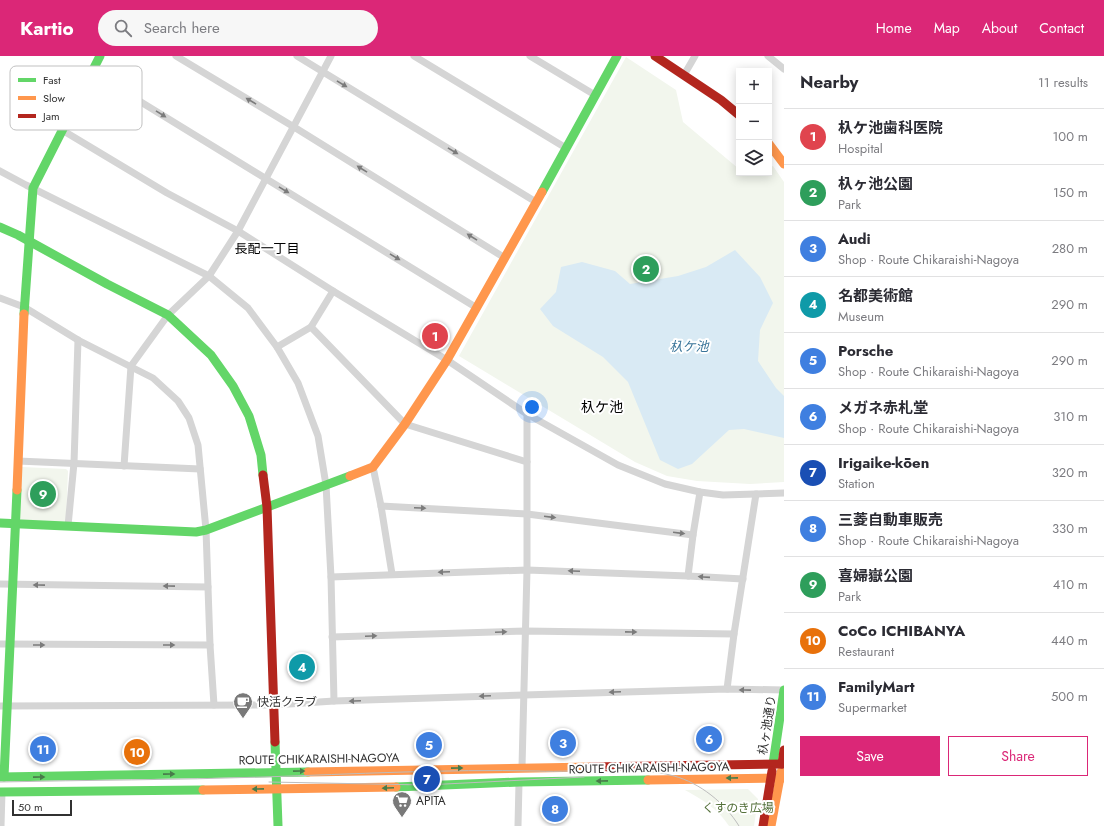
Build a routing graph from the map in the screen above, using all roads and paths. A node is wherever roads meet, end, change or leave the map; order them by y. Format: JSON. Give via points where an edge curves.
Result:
{"nodes":[{"id":1,"x":100,"y":56,"type":"edge"},
{"id":2,"x":176,"y":56,"type":"edge"},
{"id":3,"x":297,"y":56,"type":"edge"},
{"id":4,"x":332,"y":56,"type":"edge"},
{"id":5,"x":414,"y":56,"type":"edge"},
{"id":6,"x":530,"y":56,"type":"edge"},
{"id":7,"x":617,"y":56,"type":"edge"},
{"id":8,"x":655,"y":56,"type":"edge"},
{"id":9,"x":695,"y":56,"type":"edge"},
{"id":10,"x":768,"y":56,"type":"edge"},
{"id":11,"x":95,"y":66,"type":"edge"},
{"id":12,"x":784,"y":69,"type":"edge"},
{"id":13,"x":323,"y":72,"type":"junction"},
{"id":14,"x":684,"y":75,"type":"junction"},
{"id":15,"x":595,"y":95,"type":"junction"},
{"id":16,"x":142,"y":103,"type":"edge"},
{"id":17,"x":736,"y":112,"type":"edge"},
{"id":18,"x":294,"y":127,"type":"junction"},
{"id":19,"x":62,"y":130,"type":"joint"},
{"id":20,"x":566,"y":148,"type":"junction"},
{"id":21,"x":772,"y":148,"type":"edge"},
{"id":22,"x":784,"y":164,"type":"edge"},
{"id":23,"x":0,"y":171,"type":"edge"},
{"id":24,"x":266,"y":179,"type":"junction"},
{"id":25,"x":33,"y":188,"type":"junction"},
{"id":26,"x":536,"y":202,"type":"junction"},
{"id":27,"x":0,"y":227,"type":"edge"},
{"id":28,"x":238,"y":231,"type":"junction"},
{"id":29,"x":28,"y":242,"type":"junction"},
{"id":30,"x":505,"y":258,"type":"junction"},
{"id":31,"x":209,"y":276,"type":"junction"},
{"id":32,"x":333,"y":291,"type":"junction"},
{"id":33,"x":0,"y":298,"type":"edge"},
{"id":34,"x":24,"y":307,"type":"junction"},
{"id":35,"x":477,"y":308,"type":"junction"},
{"id":36,"x":168,"y":315,"type":"junction"},
{"id":37,"x":311,"y":327,"type":"junction"},
{"id":38,"x":78,"y":340,"type":"junction"},
{"id":39,"x":277,"y":347,"type":"junction"},
{"id":40,"x":447,"y":360,"type":"junction"},
{"id":41,"x":130,"y":366,"type":"junction"},
{"id":42,"x":527,"y":414,"type":"junction"},
{"id":43,"x":405,"y":424,"type":"junction"},
{"id":44,"x":18,"y":461,"type":"junction"},
{"id":45,"x":527,"y":462,"type":"junction"},
{"id":46,"x":74,"y":463,"type":"junction"},
{"id":47,"x":124,"y":466,"type":"junction"},
{"id":48,"x":373,"y":467,"type":"junction"},
{"id":49,"x":200,"y":469,"type":"junction"},
{"id":50,"x":326,"y":485,"type":"junction"},
{"id":51,"x":700,"y":492,"type":"junction"},
{"id":52,"x":784,"y":493,"type":"edge"},
{"id":53,"x":756,"y":494,"type":"junction"},
{"id":54,"x":381,"y":506,"type":"junction"},
{"id":55,"x":267,"y":507,"type":"junction"},
{"id":56,"x":527,"y":514,"type":"junction"},
{"id":57,"x":0,"y":523,"type":"edge"},
{"id":58,"x":15,"y":523,"type":"junction"},
{"id":59,"x":68,"y":526,"type":"junction"},
{"id":60,"x":206,"y":530,"type":"junction"},
{"id":61,"x":693,"y":535,"type":"junction"},
{"id":62,"x":527,"y":570,"type":"junction"},
{"id":63,"x":392,"y":574,"type":"junction"},
{"id":64,"x":688,"y":576,"type":"junction"},
{"id":65,"x":331,"y":577,"type":"junction"},
{"id":66,"x":743,"y":580,"type":"junction"},
{"id":67,"x":0,"y":584,"type":"edge"},
{"id":68,"x":12,"y":585,"type":"junction"},
{"id":69,"x":208,"y":587,"type":"junction"},
{"id":70,"x":524,"y":631,"type":"junction"},
{"id":71,"x":734,"y":634,"type":"junction"},
{"id":72,"x":332,"y":637,"type":"junction"},
{"id":73,"x":5,"y":644,"type":"edge"},
{"id":74,"x":210,"y":645,"type":"junction"},
{"id":75,"x":727,"y":689,"type":"junction"},
{"id":76,"x":784,"y":690,"type":"edge"},
{"id":77,"x":524,"y":695,"type":"junction"},
{"id":78,"x":334,"y":701,"type":"junction"},
{"id":79,"x":214,"y":705,"type":"junction"},
{"id":80,"x":274,"y":705,"type":"junction"},
{"id":81,"x":4,"y":706,"type":"edge"},
{"id":82,"x":784,"y":750,"type":"edge"},
{"id":83,"x":773,"y":764,"type":"junction"},
{"id":84,"x":783,"y":764,"type":"edge"},
{"id":85,"x":522,"y":767,"type":"junction"},
{"id":86,"x":276,"y":772,"type":"junction"},
{"id":87,"x":2,"y":777,"type":"edge"},
{"id":88,"x":770,"y":778,"type":"junction"},
{"id":89,"x":782,"y":778,"type":"edge"},
{"id":90,"x":519,"y":782,"type":"junction"},
{"id":91,"x":277,"y":789,"type":"junction"},
{"id":92,"x":1,"y":792,"type":"edge"},
{"id":93,"x":1,"y":826,"type":"edge"},
{"id":94,"x":278,"y":826,"type":"edge"},
{"id":95,"x":518,"y":826,"type":"edge"},
{"id":96,"x":763,"y":826,"type":"edge"},
{"id":97,"x":772,"y":826,"type":"edge"}],
"edges":[{"from":1,"to":11,"type":"street"},
{"from":18,"to":2,"type":"street","one_way":true},
{"from":3,"to":13,"type":"street"},
{"from":4,"to":13,"type":"street"},
{"from":5,"to":20,"type":"street"},
{"from":6,"to":15,"type":"street"},
{"from":7,"to":15,"type":"street"},
{"from":8,"to":14,"type":"street"},
{"from":9,"to":14,"type":"street"},
{"from":10,"to":12,"type":"street"},
{"from":13,"to":18,"type":"street"},
{"from":13,"to":26,"type":"street","one_way":true},
{"from":14,"to":17,"type":"street"},
{"from":15,"to":20,"type":"street"},
{"from":16,"to":24,"type":"street","one_way":true},
{"from":18,"to":24,"type":"street"},
{"from":30,"to":18,"type":"street","one_way":true},
{"from":19,"to":25,"type":"street"},
{"from":19,"to":28,"type":"street","via":[[167,193]]},
{"from":20,"to":26,"type":"street"},
{"from":21,"to":22,"type":"street"},
{"from":23,"to":25,"type":"street"},
{"from":24,"to":28,"type":"street"},
{"from":24,"to":35,"type":"street","one_way":true},
{"from":25,"to":29,"type":"street"},
{"from":25,"to":31,"type":"street"},
{"from":26,"to":30,"type":"street"},
{"from":27,"to":29,"type":"street"},
{"from":28,"to":31,"type":"street"},
{"from":28,"to":32,"type":"street"},
{"from":29,"to":34,"type":"street"},
{"from":29,"to":36,"type":"street"},
{"from":30,"to":35,"type":"street"},
{"from":31,"to":36,"type":"street"},
{"from":31,"to":39,"type":"street","via":[[248,308]]},
{"from":32,"to":37,"type":"street"},
{"from":32,"to":40,"type":"street"},
{"from":33,"to":34,"type":"street"},
{"from":34,"to":38,"type":"street"},
{"from":34,"to":44,"type":"street"},
{"from":35,"to":40,"type":"street"},
{"from":36,"to":41,"type":"street"},
{"from":36,"to":55,"type":"street","via":[[210,355],[233,386],[249,416],[261,455]]},
{"from":37,"to":39,"type":"street"},
{"from":37,"to":43,"type":"street"},
{"from":38,"to":41,"type":"street"},
{"from":38,"to":46,"type":"street"},
{"from":39,"to":50,"type":"street","via":[[298,383],[318,436]]},
{"from":40,"to":42,"type":"street"},
{"from":40,"to":43,"type":"street"},
{"from":41,"to":47,"type":"street"},
{"from":41,"to":49,"type":"street","via":[[153,378],[178,401],[189,418],[198,445]]},
{"from":42,"to":45,"type":"street"},
{"from":42,"to":51,"type":"street","via":[[618,465],[660,482]]},
{"from":43,"to":45,"type":"street"},
{"from":43,"to":48,"type":"street"},
{"from":44,"to":46,"type":"street"},
{"from":44,"to":58,"type":"street"},
{"from":45,"to":56,"type":"street"},
{"from":46,"to":47,"type":"street"},
{"from":46,"to":59,"type":"street"},
{"from":47,"to":49,"type":"street"},
{"from":48,"to":50,"type":"street"},
{"from":48,"to":54,"type":"street"},
{"from":49,"to":60,"type":"street"},
{"from":50,"to":55,"type":"street"},
{"from":50,"to":65,"type":"street"},
{"from":51,"to":53,"type":"street","via":[[723,495]]},
{"from":51,"to":61,"type":"street"},
{"from":52,"to":53,"type":"street"},
{"from":53,"to":66,"type":"street"},
{"from":54,"to":56,"type":"street","one_way":true},
{"from":54,"to":63,"type":"street"},
{"from":55,"to":60,"type":"street"},
{"from":55,"to":80,"type":"street"},
{"from":56,"to":61,"type":"street","one_way":true},
{"from":56,"to":62,"type":"street"},
{"from":57,"to":58,"type":"street"},
{"from":58,"to":59,"type":"street"},
{"from":58,"to":68,"type":"street"},
{"from":59,"to":60,"type":"street","via":[[196,532]]},
{"from":60,"to":69,"type":"street"},
{"from":61,"to":64,"type":"street"},
{"from":62,"to":63,"type":"street","one_way":true},
{"from":64,"to":62,"type":"street","one_way":true},
{"from":62,"to":70,"type":"street"},
{"from":63,"to":65,"type":"street"},
{"from":66,"to":64,"type":"street","one_way":true},
{"from":65,"to":72,"type":"street"},
{"from":66,"to":71,"type":"street"},
{"from":67,"to":68,"type":"street"},
{"from":69,"to":68,"type":"street","one_way":true},
{"from":68,"to":73,"type":"street"},
{"from":69,"to":74,"type":"street"},
{"from":70,"to":71,"type":"street","one_way":true},
{"from":72,"to":70,"type":"street","one_way":true},
{"from":70,"to":77,"type":"street"},
{"from":71,"to":75,"type":"street"},
{"from":72,"to":78,"type":"street"},
{"from":73,"to":74,"type":"street","one_way":true},
{"from":73,"to":81,"type":"street"},
{"from":74,"to":79,"type":"street"},
{"from":76,"to":75,"type":"street","one_way":true},
{"from":75,"to":77,"type":"street","one_way":true},
{"from":76,"to":83,"type":"street","name":"杁ヶ池通り"},
{"from":77,"to":78,"type":"street","one_way":true},
{"from":77,"to":85,"type":"street"},
{"from":78,"to":80,"type":"street"},
{"from":79,"to":80,"type":"street"},
{"from":79,"to":81,"type":"street"},
{"from":80,"to":86,"type":"street"},
{"from":81,"to":87,"type":"street"},
{"from":82,"to":84,"type":"street","name":"杁ヶ池通り"},
{"from":83,"to":84,"type":"street","name":"ROUTE CHIKARAISHI-NAGOYA"},
{"from":83,"to":85,"type":"street","name":"ROUTE CHIKARAISHI-NAGOYA"},
{"from":83,"to":88,"type":"street","name":"杁ヶ池通り"},
{"from":84,"to":89,"type":"street","name":"杁ヶ池通り"},
{"from":86,"to":85,"type":"street","name":"ROUTE CHIKARAISHI-NAGOYA","one_way":true},
{"from":87,"to":86,"type":"street","name":"ROUTE CHIKARAISHI-NAGOYA","one_way":true},
{"from":86,"to":91,"type":"street"},
{"from":88,"to":89,"type":"street","name":"ROUTE CHIKARAISHI-NAGOYA"},
{"from":88,"to":90,"type":"street","name":"ROUTE CHIKARAISHI-NAGOYA","one_way":true},
{"from":88,"to":96,"type":"street","name":"杁ヶ池通り"},
{"from":89,"to":97,"type":"street","name":"杁ヶ池通り"},
{"from":90,"to":91,"type":"street","name":"ROUTE CHIKARAISHI-NAGOYA","one_way":true,"via":[[385,788]]},
{"from":90,"to":95,"type":"street"},
{"from":91,"to":92,"type":"street","name":"ROUTE CHIKARAISHI-NAGOYA","one_way":true},
{"from":91,"to":94,"type":"street"},
{"from":92,"to":93,"type":"street"}]}
